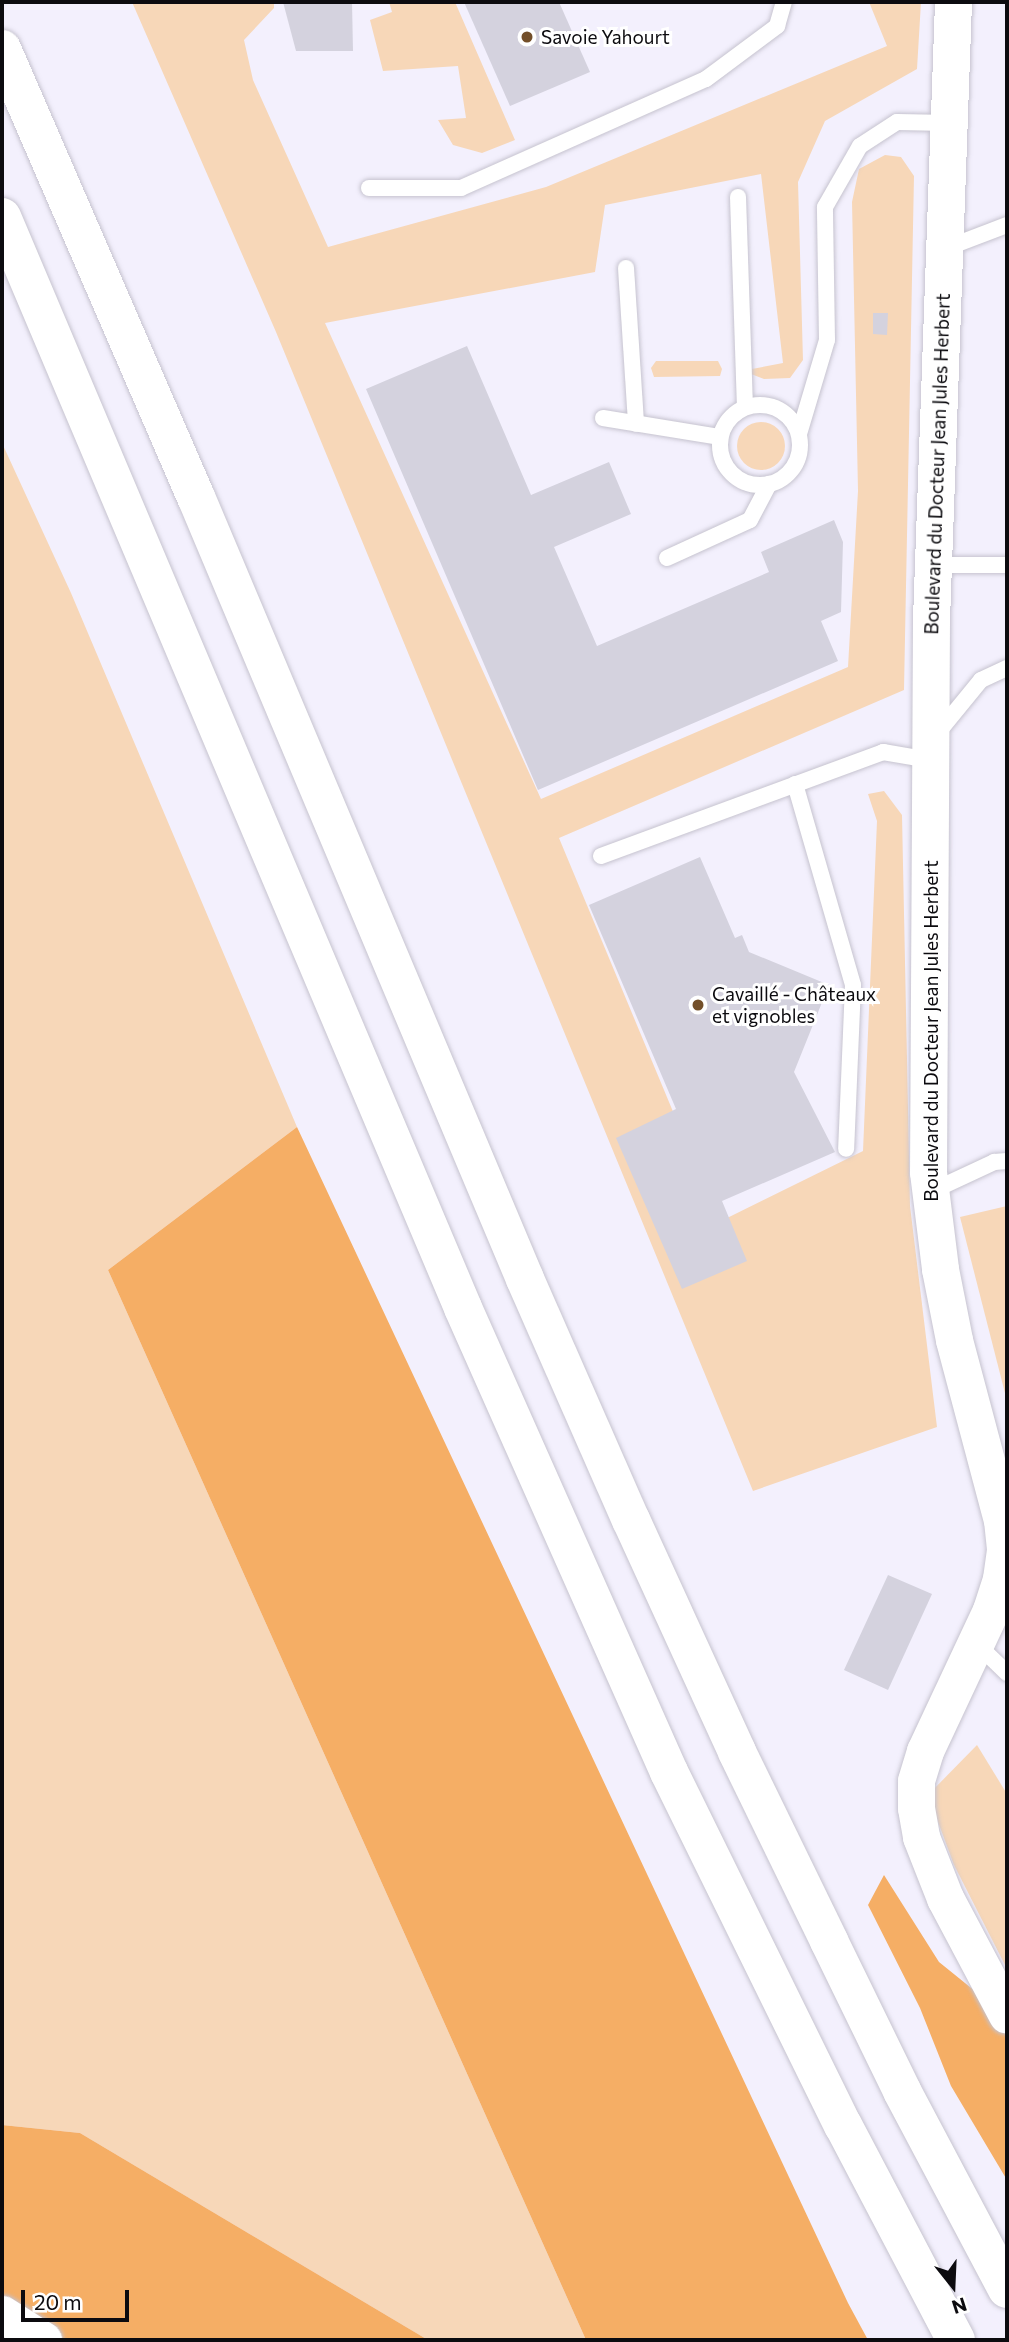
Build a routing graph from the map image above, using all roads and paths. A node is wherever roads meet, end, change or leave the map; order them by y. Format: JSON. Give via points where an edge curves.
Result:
{"nodes":[{"id":1,"x":784,"y":2,"type":"edge"},
{"id":2,"x":953,"y":2,"type":"edge"},
{"id":3,"x":2,"y":49,"type":"edge"},
{"id":4,"x":949,"y":122,"type":"junction"},
{"id":5,"x":369,"y":188,"type":"dead end"},
{"id":6,"x":738,"y":197,"type":"dead end"},
{"id":7,"x":2,"y":217,"type":"edge"},
{"id":8,"x":1007,"y":225,"type":"edge"},
{"id":9,"x":944,"y":249,"type":"junction"},
{"id":10,"x":626,"y":268,"type":"dead end"},
{"id":11,"x":745,"y":407,"type":"junction"},
{"id":12,"x":603,"y":418,"type":"dead end"},
{"id":13,"x":636,"y":424,"type":"junction"},
{"id":14,"x":799,"y":434,"type":"junction"},
{"id":15,"x":720,"y":437,"type":"junction"},
{"id":16,"x":769,"y":484,"type":"junction"},
{"id":17,"x":667,"y":558,"type":"dead end"},
{"id":18,"x":933,"y":565,"type":"junction"},
{"id":19,"x":1007,"y":565,"type":"edge"},
{"id":20,"x":1007,"y":668,"type":"edge"},
{"id":21,"x":930,"y":751,"type":"junction"},
{"id":22,"x":795,"y":784,"type":"junction"},
{"id":23,"x":601,"y":856,"type":"dead end"},
{"id":24,"x":846,"y":1149,"type":"dead end"},
{"id":25,"x":1007,"y":1161,"type":"edge"},
{"id":26,"x":930,"y":1192,"type":"junction"},
{"id":27,"x":976,"y":1643,"type":"junction"},
{"id":28,"x":1007,"y":1673,"type":"edge"},
{"id":29,"x":1007,"y":2015,"type":"edge"},
{"id":30,"x":1007,"y":2289,"type":"edge"},
{"id":31,"x":2,"y":2314,"type":"edge"},
{"id":32,"x":43,"y":2340,"type":"edge"},
{"id":33,"x":956,"y":2340,"type":"edge"}],
"edges":[{"from":1,"to":5,"type":"lane","via":[[777,26],[706,79],[682,90],[461,188]]},
{"from":2,"to":4,"type":"street","name":"Boulevard du Docteur Jean Jules Herbert"},
{"from":3,"to":30,"type":"highway","via":[[631,1520],[737,1752],[902,2091]]},
{"from":4,"to":9,"type":"street","name":"Boulevard du Docteur Jean Jules Herbert"},
{"from":4,"to":14,"type":"lane","via":[[897,122],[860,146],[825,207],[827,340]]},
{"from":6,"to":11,"type":"lane"},
{"from":7,"to":33,"type":"highway","via":[[457,1296],[669,1772],[843,2125]]},
{"from":8,"to":9,"type":"lane"},
{"from":9,"to":18,"type":"street","name":"Boulevard du Docteur Jean Jules Herbert"},
{"from":10,"to":13,"type":"lane"},
{"from":11,"to":14,"type":"lane","via":[[758,404],[783,412]]},
{"from":11,"to":15,"type":"lane","via":[[733,414]]},
{"from":12,"to":13,"type":"lane"},
{"from":13,"to":15,"type":"lane"},
{"from":14,"to":16,"type":"lane","via":[[797,459],[781,479]]},
{"from":15,"to":16,"type":"lane","via":[[724,464],[732,474],[756,485]]},
{"from":16,"to":17,"type":"lane","via":[[750,520]]},
{"from":18,"to":19,"type":"lane"},
{"from":18,"to":21,"type":"street","name":"Boulevard du Docteur Jean Jules Herbert"},
{"from":20,"to":21,"type":"lane","via":[[981,680]]},
{"from":21,"to":22,"type":"lane","via":[[883,752]]},
{"from":21,"to":26,"type":"street","name":"Boulevard du Docteur Jean Jules Herbert"},
{"from":22,"to":23,"type":"lane"},
{"from":22,"to":24,"type":"lane","via":[[853,985]]},
{"from":25,"to":26,"type":"lane","via":[[994,1161]]},
{"from":26,"to":27,"type":"street","name":"Boulevard du Docteur Jean Jules Herbert","via":[[954,1340],[1002,1520],[1005,1550],[1001,1579]]},
{"from":27,"to":28,"type":"lane"},
{"from":27,"to":29,"type":"street","name":"Boulevard du Docteur Jean Jules Herbert","via":[[925,1751],[916,1781],[916,1808],[945,1898]]},
{"from":31,"to":32,"type":"street"}]}
